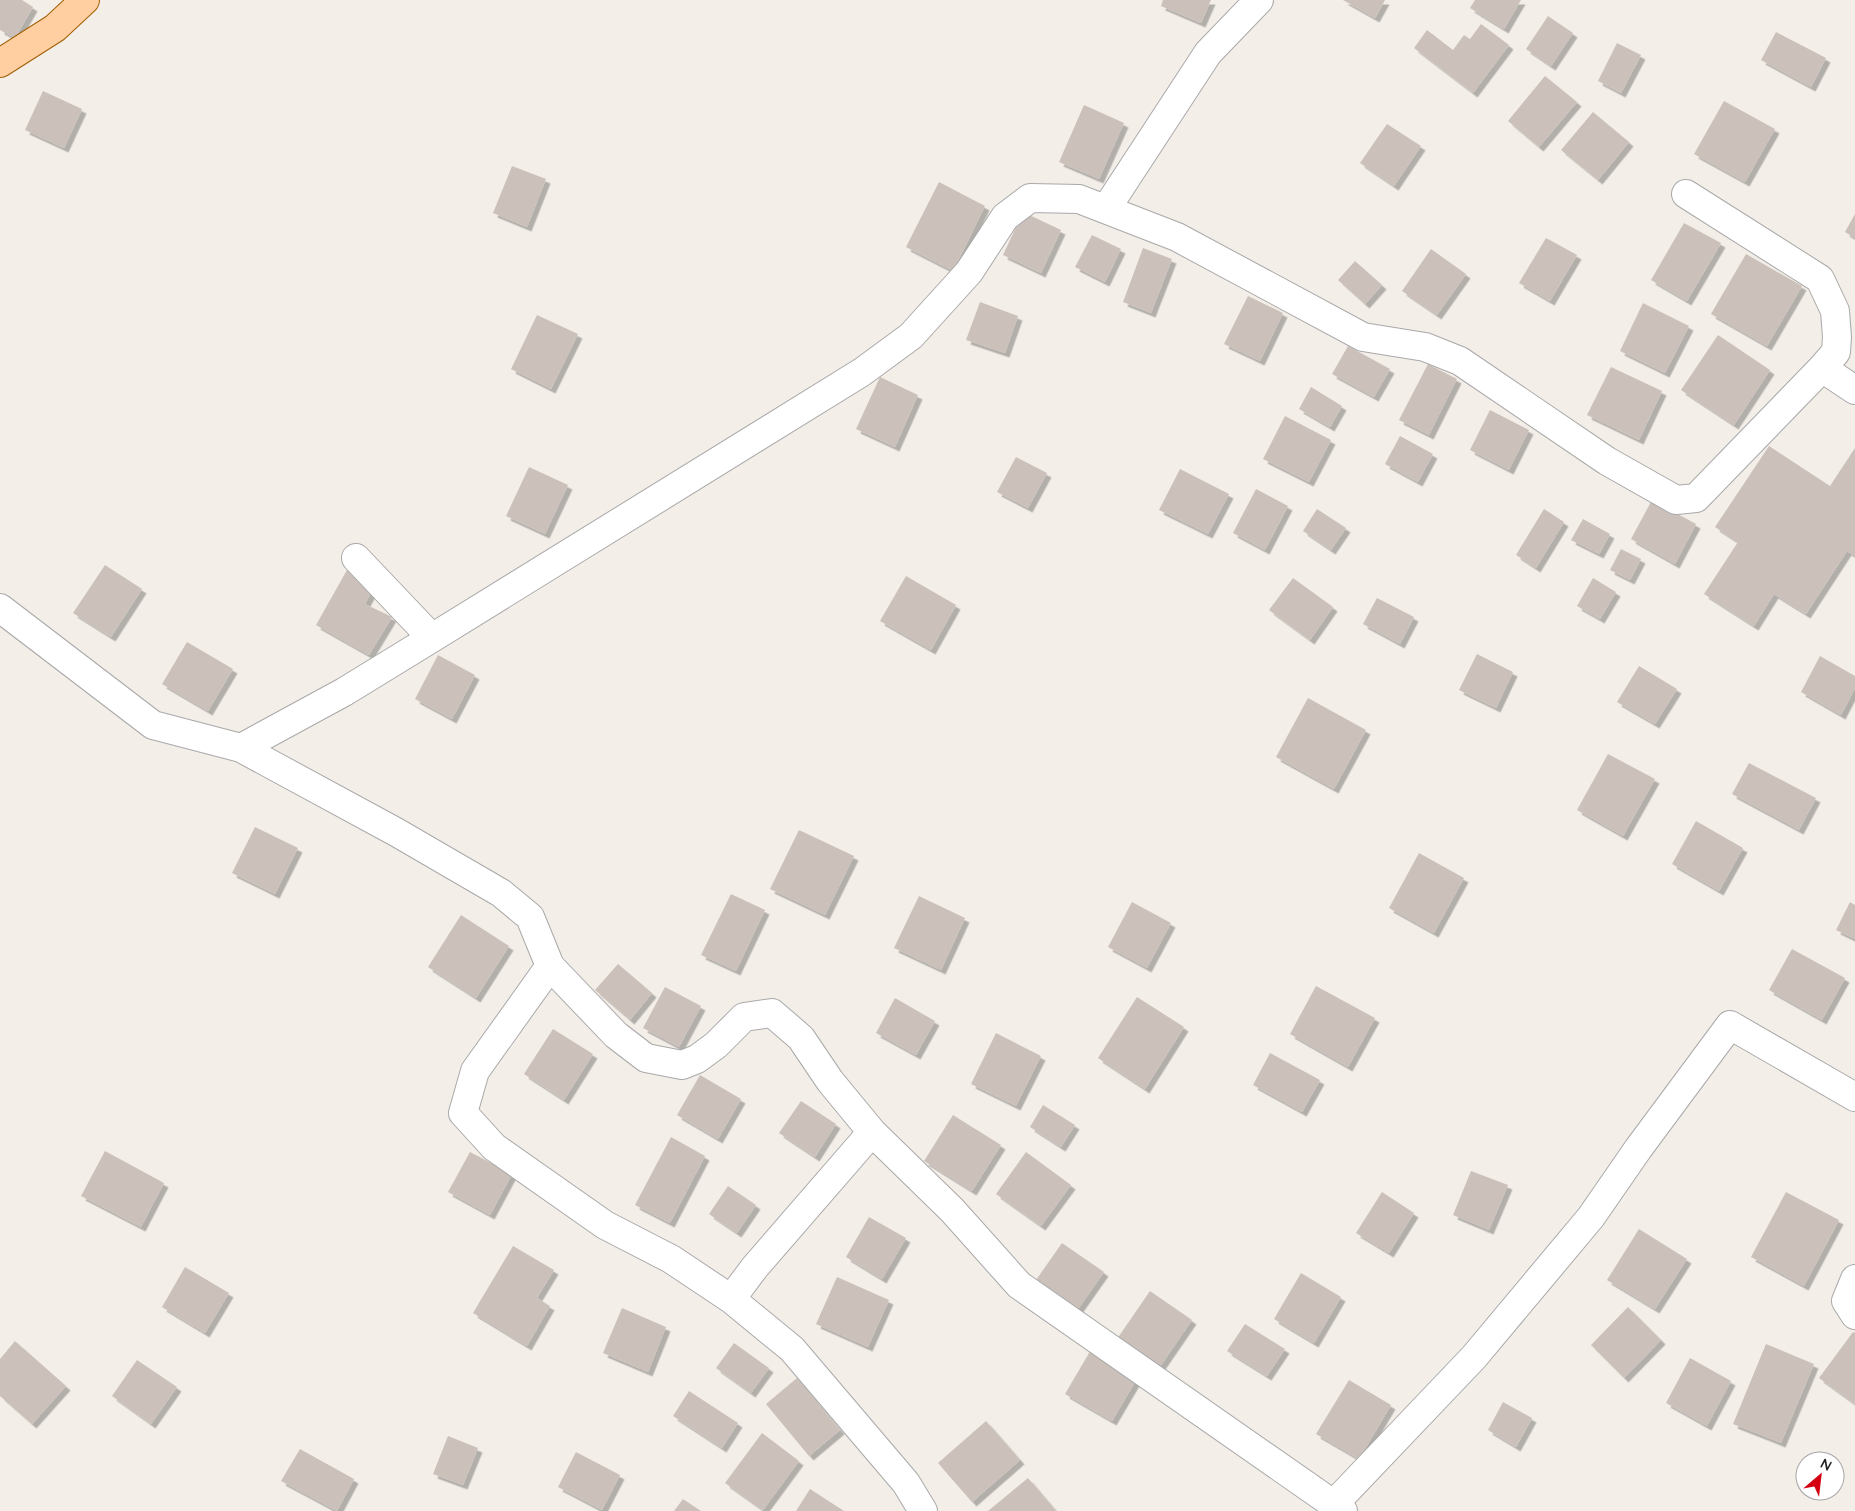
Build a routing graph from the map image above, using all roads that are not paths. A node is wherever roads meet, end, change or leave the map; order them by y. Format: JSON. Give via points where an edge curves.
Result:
{"nodes":[{"id":1,"x":86,"y":0,"type":"edge"},
{"id":2,"x":1259,"y":0,"type":"edge"},
{"id":3,"x":0,"y":63,"type":"edge"},
{"id":4,"x":1686,"y":194,"type":"dead end"},
{"id":5,"x":1106,"y":210,"type":"junction"},
{"id":6,"x":1822,"y":368,"type":"junction"},
{"id":7,"x":1855,"y":390,"type":"edge"},
{"id":8,"x":356,"y":558,"type":"dead end"},
{"id":9,"x":0,"y":608,"type":"edge"},
{"id":10,"x":432,"y":638,"type":"junction"},
{"id":11,"x":242,"y":748,"type":"junction"},
{"id":12,"x":550,"y":966,"type":"junction"},
{"id":13,"x":1855,"y":1097,"type":"edge"},
{"id":14,"x":872,"y":1132,"type":"junction"},
{"id":15,"x":1855,"y":1279,"type":"edge"},
{"id":16,"x":731,"y":1299,"type":"junction"},
{"id":17,"x":1855,"y":1315,"type":"edge"},
{"id":18,"x":1338,"y":1507,"type":"edge"},
{"id":19,"x":923,"y":1511,"type":"edge"}],
"edges":[{"from":1,"to":3,"type":"main road","via":[[55,28]]},
{"from":2,"to":5,"type":"street","via":[[1208,53]]},
{"from":4,"to":6,"type":"street","via":[[1820,279],[1835,311],[1838,337],[1836,352]]},
{"from":5,"to":6,"type":"street","via":[[1177,237],[1363,337],[1425,347],[1460,361],[1607,461],[1676,500],[1696,498]]},
{"from":5,"to":10,"type":"street","via":[[1079,199],[1030,198],[1005,217],[969,272],[911,336],[862,372]]},
{"from":6,"to":7,"type":"street"},
{"from":8,"to":10,"type":"street"},
{"from":9,"to":11,"type":"street","via":[[153,725]]},
{"from":10,"to":11,"type":"street","via":[[344,692]]},
{"from":11,"to":12,"type":"street","via":[[501,893],[530,916]]},
{"from":12,"to":14,"type":"street","via":[[616,1035],[646,1058],[682,1065],[716,1045],[744,1017],[772,1013],[801,1038],[830,1081]]},
{"from":12,"to":16,"type":"street","via":[[475,1071],[463,1113],[494,1147],[605,1225],[671,1259]]},
{"from":13,"to":18,"type":"street","via":[[1730,1025],[1591,1217],[1474,1357]]},
{"from":14,"to":16,"type":"street"},
{"from":14,"to":18,"type":"street","via":[[952,1210],[1019,1284]]},
{"from":15,"to":17,"type":"street","via":[[1846,1301]]},
{"from":16,"to":19,"type":"street","via":[[792,1349],[900,1476]]}]}
